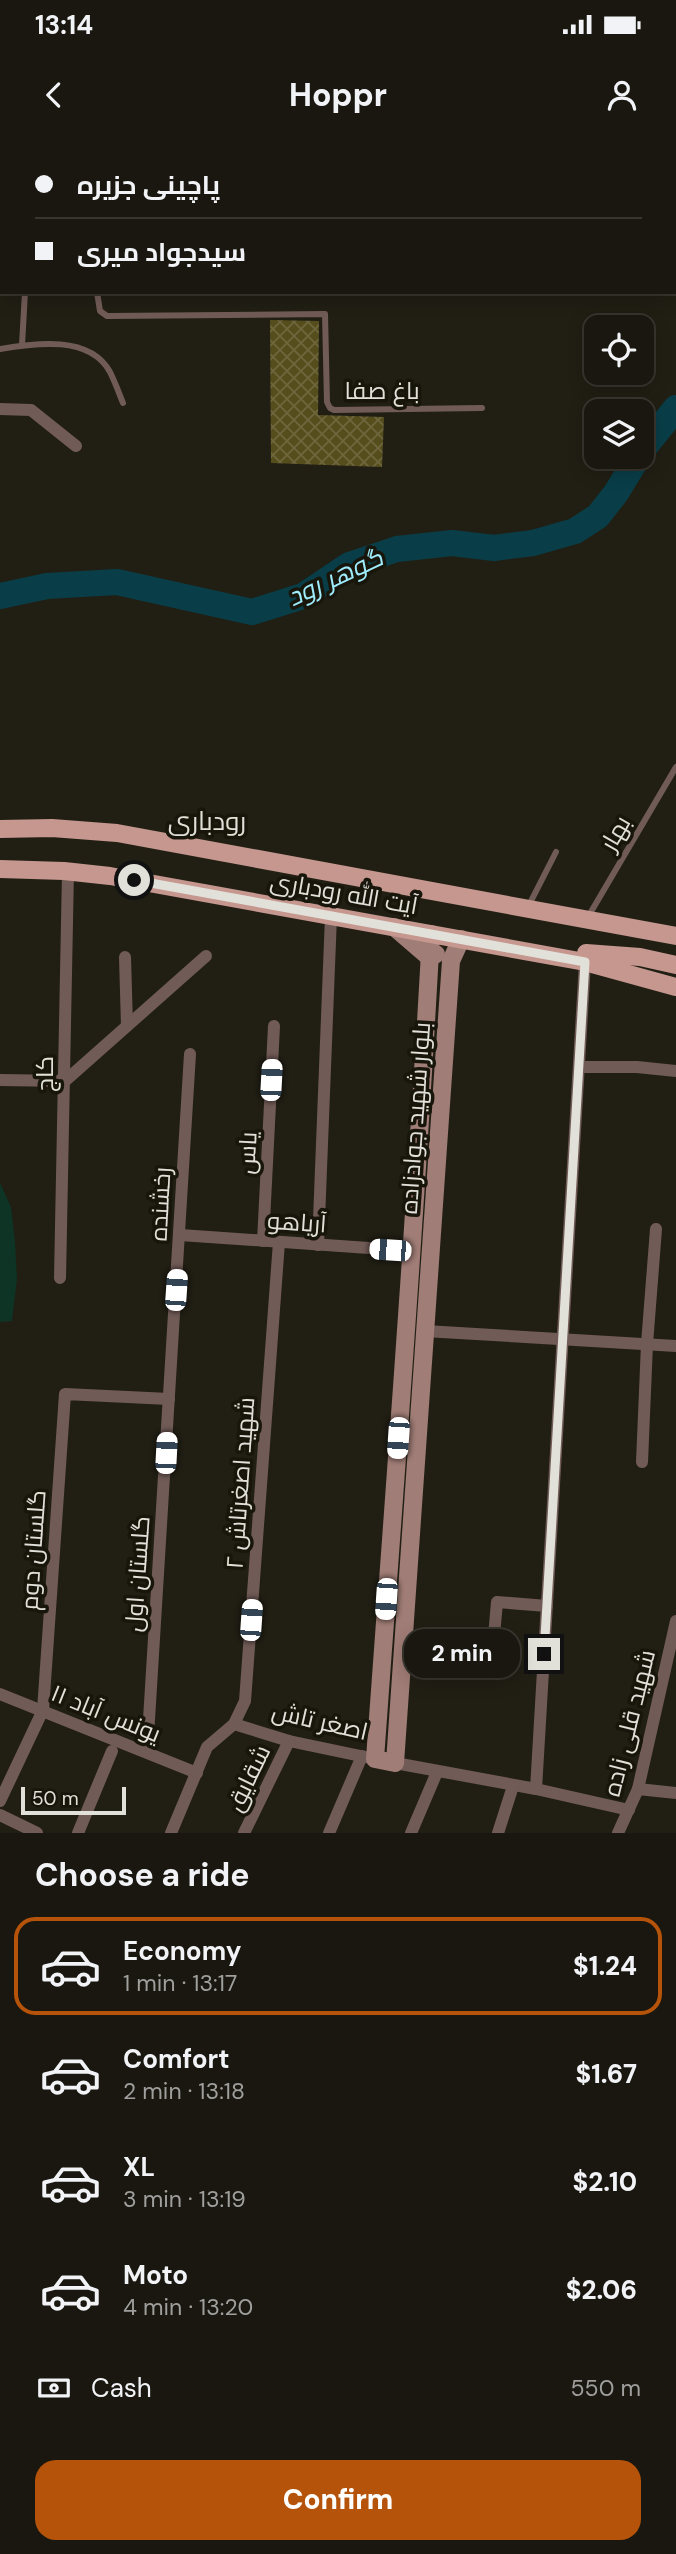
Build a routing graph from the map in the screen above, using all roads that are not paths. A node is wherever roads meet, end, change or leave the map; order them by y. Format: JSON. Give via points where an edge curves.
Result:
{"nodes":[{"id":1,"x":25,"y":294,"type":"edge"},
{"id":2,"x":97,"y":294,"type":"edge"},
{"id":3,"x":22,"y":345,"type":"junction"},
{"id":4,"x":0,"y":349,"type":"edge"},
{"id":5,"x":123,"y":403,"type":"dead end"},
{"id":6,"x":482,"y":408,"type":"dead end"},
{"id":7,"x":0,"y":409,"type":"edge"},
{"id":8,"x":76,"y":446,"type":"dead end"},
{"id":9,"x":676,"y":767,"type":"edge"},
{"id":10,"x":0,"y":829,"type":"edge"},
{"id":11,"x":556,"y":852,"type":"dead end"},
{"id":12,"x":0,"y":869,"type":"edge"},
{"id":13,"x":68,"y":871,"type":"junction"},
{"id":14,"x":527,"y":908,"type":"junction"},
{"id":15,"x":331,"y":916,"type":"junction"},
{"id":16,"x":587,"y":919,"type":"junction"},
{"id":17,"x":394,"y":927,"type":"junction"},
{"id":18,"x":431,"y":934,"type":"junction"},
{"id":19,"x":676,"y":936,"type":"edge"},
{"id":20,"x":461,"y":939,"type":"junction"},
{"id":21,"x":525,"y":951,"type":"junction"},
{"id":22,"x":206,"y":956,"type":"dead end"},
{"id":23,"x":125,"y":957,"type":"dead end"},
{"id":24,"x":430,"y":958,"type":"junction"},
{"id":25,"x":451,"y":961,"type":"junction"},
{"id":26,"x":585,"y":962,"type":"junction"},
{"id":27,"x":676,"y":965,"type":"edge"},
{"id":28,"x":676,"y":987,"type":"edge"},
{"id":29,"x":127,"y":1026,"type":"junction"},
{"id":30,"x":274,"y":1026,"type":"dead end"},
{"id":31,"x":190,"y":1054,"type":"dead end"},
{"id":32,"x":579,"y":1067,"type":"junction"},
{"id":33,"x":676,"y":1071,"type":"edge"},
{"id":34,"x":0,"y":1080,"type":"edge"},
{"id":35,"x":65,"y":1082,"type":"junction"},
{"id":36,"x":656,"y":1228,"type":"dead end"},
{"id":37,"x":180,"y":1235,"type":"junction"},
{"id":38,"x":263,"y":1241,"type":"junction"},
{"id":39,"x":279,"y":1242,"type":"junction"},
{"id":40,"x":318,"y":1245,"type":"junction"},
{"id":41,"x":412,"y":1251,"type":"junction"},
{"id":42,"x":431,"y":1252,"type":"junction"},
{"id":43,"x":60,"y":1278,"type":"dead end"},
{"id":44,"x":425,"y":1331,"type":"junction"},
{"id":45,"x":563,"y":1341,"type":"junction"},
{"id":46,"x":647,"y":1344,"type":"junction"},
{"id":47,"x":676,"y":1346,"type":"edge"},
{"id":48,"x":169,"y":1399,"type":"junction"},
{"id":49,"x":642,"y":1462,"type":"dead end"},
{"id":50,"x":547,"y":1606,"type":"junction"},
{"id":51,"x":676,"y":1621,"type":"edge"},
{"id":52,"x":491,"y":1670,"type":"dead end"},
{"id":53,"x":0,"y":1694,"type":"edge"},
{"id":54,"x":43,"y":1710,"type":"junction"},
{"id":55,"x":234,"y":1724,"type":"junction"},
{"id":56,"x":289,"y":1741,"type":"junction"},
{"id":57,"x":112,"y":1751,"type":"dead end"},
{"id":58,"x":147,"y":1752,"type":"junction"},
{"id":59,"x":368,"y":1758,"type":"junction"},
{"id":60,"x":395,"y":1763,"type":"junction"},
{"id":61,"x":437,"y":1772,"type":"junction"},
{"id":62,"x":197,"y":1773,"type":"junction"},
{"id":63,"x":513,"y":1786,"type":"junction"},
{"id":64,"x":536,"y":1789,"type":"junction"},
{"id":65,"x":638,"y":1789,"type":"junction"},
{"id":66,"x":676,"y":1793,"type":"edge"},
{"id":67,"x":0,"y":1801,"type":"edge"},
{"id":68,"x":629,"y":1810,"type":"junction"},
{"id":69,"x":0,"y":1815,"type":"edge"},
{"id":70,"x":30,"y":1831,"type":"edge"},
{"id":71,"x":78,"y":1833,"type":"edge"},
{"id":72,"x":171,"y":1833,"type":"edge"},
{"id":73,"x":244,"y":1833,"type":"edge"},
{"id":74,"x":329,"y":1833,"type":"edge"},
{"id":75,"x":411,"y":1833,"type":"edge"},
{"id":76,"x":498,"y":1833,"type":"edge"},
{"id":77,"x":618,"y":1833,"type":"edge"}],
"edges":[{"from":1,"to":3,"type":"lane"},
{"from":2,"to":6,"type":"lane","name":"باغ صفا","via":[[100,311],[107,316],[325,314],[330,408]]},
{"from":3,"to":4,"type":"lane"},
{"from":3,"to":5,"type":"lane","via":[[79,346],[92,353],[110,371]]},
{"from":7,"to":8,"type":"street","via":[[31,410]]},
{"from":9,"to":16,"type":"lane","name":"بهار"},
{"from":10,"to":14,"type":"main road","name":"آیت الله رودباری","via":[[117,833]]},
{"from":11,"to":14,"type":"lane"},
{"from":12,"to":13,"type":"main road","name":"آیت الله رودباری"},
{"from":13,"to":15,"type":"main road","name":"آیت الله رودباری"},
{"from":13,"to":35,"type":"street","name":"کاج"},
{"from":14,"to":16,"type":"main road","name":"آیت الله رودباری"},
{"from":15,"to":17,"type":"main road","name":"آیت الله رودباری"},
{"from":15,"to":40,"type":"street"},
{"from":16,"to":19,"type":"main road","name":"آیت الله رودباری"},
{"from":17,"to":18,"type":"main road","name":"آیت الله رودباری"},
{"from":17,"to":24,"type":"street"},
{"from":18,"to":20,"type":"main road","name":"آیت الله رودباری"},
{"from":18,"to":24,"type":"street","name":"بلوار شهید جوادزاده"},
{"from":20,"to":21,"type":"main road","name":"آیت الله رودباری"},
{"from":20,"to":25,"type":"street","name":"بلوار شهید جوادزاده"},
{"from":21,"to":26,"type":"main road","name":"آیت الله رودباری"},
{"from":21,"to":27,"type":"main road","via":[[640,957]]},
{"from":22,"to":29,"type":"street"},
{"from":23,"to":29,"type":"street"},
{"from":24,"to":25,"type":"street","via":[[444,954]]},
{"from":24,"to":41,"type":"street","name":"بلوار شهید جوادزاده"},
{"from":25,"to":42,"type":"street","name":"بلوار شهید جوادزاده"},
{"from":26,"to":28,"type":"main road","name":"آیت الله رودباری"},
{"from":26,"to":32,"type":"street"},
{"from":29,"to":35,"type":"street"},
{"from":30,"to":38,"type":"street","name":"یاس"},
{"from":31,"to":37,"type":"street","name":"رخشنده"},
{"from":32,"to":33,"type":"street"},
{"from":32,"to":45,"type":"street"},
{"from":34,"to":35,"type":"street"},
{"from":35,"to":43,"type":"street","name":"کاج"},
{"from":36,"to":46,"type":"street"},
{"from":37,"to":38,"type":"street","name":"آریاهو"},
{"from":37,"to":48,"type":"street","name":"رخشنده"},
{"from":38,"to":39,"type":"street","name":"آریاهو"},
{"from":39,"to":40,"type":"street","name":"آریاهو"},
{"from":39,"to":55,"type":"street","name":"شهید اصغرتاش ۲","via":[[245,1701]]},
{"from":40,"to":41,"type":"street","name":"آریاهو"},
{"from":41,"to":42,"type":"street"},
{"from":41,"to":59,"type":"street","name":"بلوار شهید جوادزاده"},
{"from":42,"to":44,"type":"street","name":"بلوار شهید جوادزاده"},
{"from":44,"to":45,"type":"street"},
{"from":44,"to":60,"type":"street","name":"بلوار شهید جوادزاده"},
{"from":45,"to":46,"type":"street"},
{"from":45,"to":50,"type":"street"},
{"from":46,"to":47,"type":"street"},
{"from":46,"to":49,"type":"street"},
{"from":48,"to":54,"type":"street","name":"گلستان دوم","via":[[65,1394]]},
{"from":48,"to":58,"type":"street","name":"گلستان اول"},
{"from":50,"to":52,"type":"street","via":[[498,1602]]},
{"from":50,"to":64,"type":"street"},
{"from":51,"to":65,"type":"street","name":"شهید قلی زاده"},
{"from":53,"to":54,"type":"street","name":"یونس آباد ۱۱"},
{"from":54,"to":58,"type":"street","name":"یونس آباد ۱۱"},
{"from":54,"to":67,"type":"street"},
{"from":55,"to":56,"type":"street","name":"اصغر تاش"},
{"from":55,"to":62,"type":"street","via":[[208,1747]]},
{"from":56,"to":59,"type":"street","name":"اصغر تاش"},
{"from":56,"to":73,"type":"street","name":"شقایق"},
{"from":57,"to":71,"type":"street"},
{"from":58,"to":62,"type":"street","name":"یونس آباد ۱۱"},
{"from":59,"to":60,"type":"street","name":"اصغر تاش"},
{"from":59,"to":74,"type":"street"},
{"from":60,"to":61,"type":"street"},
{"from":61,"to":63,"type":"street"},
{"from":61,"to":75,"type":"street"},
{"from":62,"to":72,"type":"street"},
{"from":63,"to":64,"type":"street"},
{"from":63,"to":76,"type":"street"},
{"from":64,"to":68,"type":"street"},
{"from":65,"to":66,"type":"street"},
{"from":65,"to":68,"type":"street","name":"شهید قلی زاده"},
{"from":68,"to":77,"type":"street","name":"شهید قلی زاده"},
{"from":69,"to":70,"type":"street"}]}
